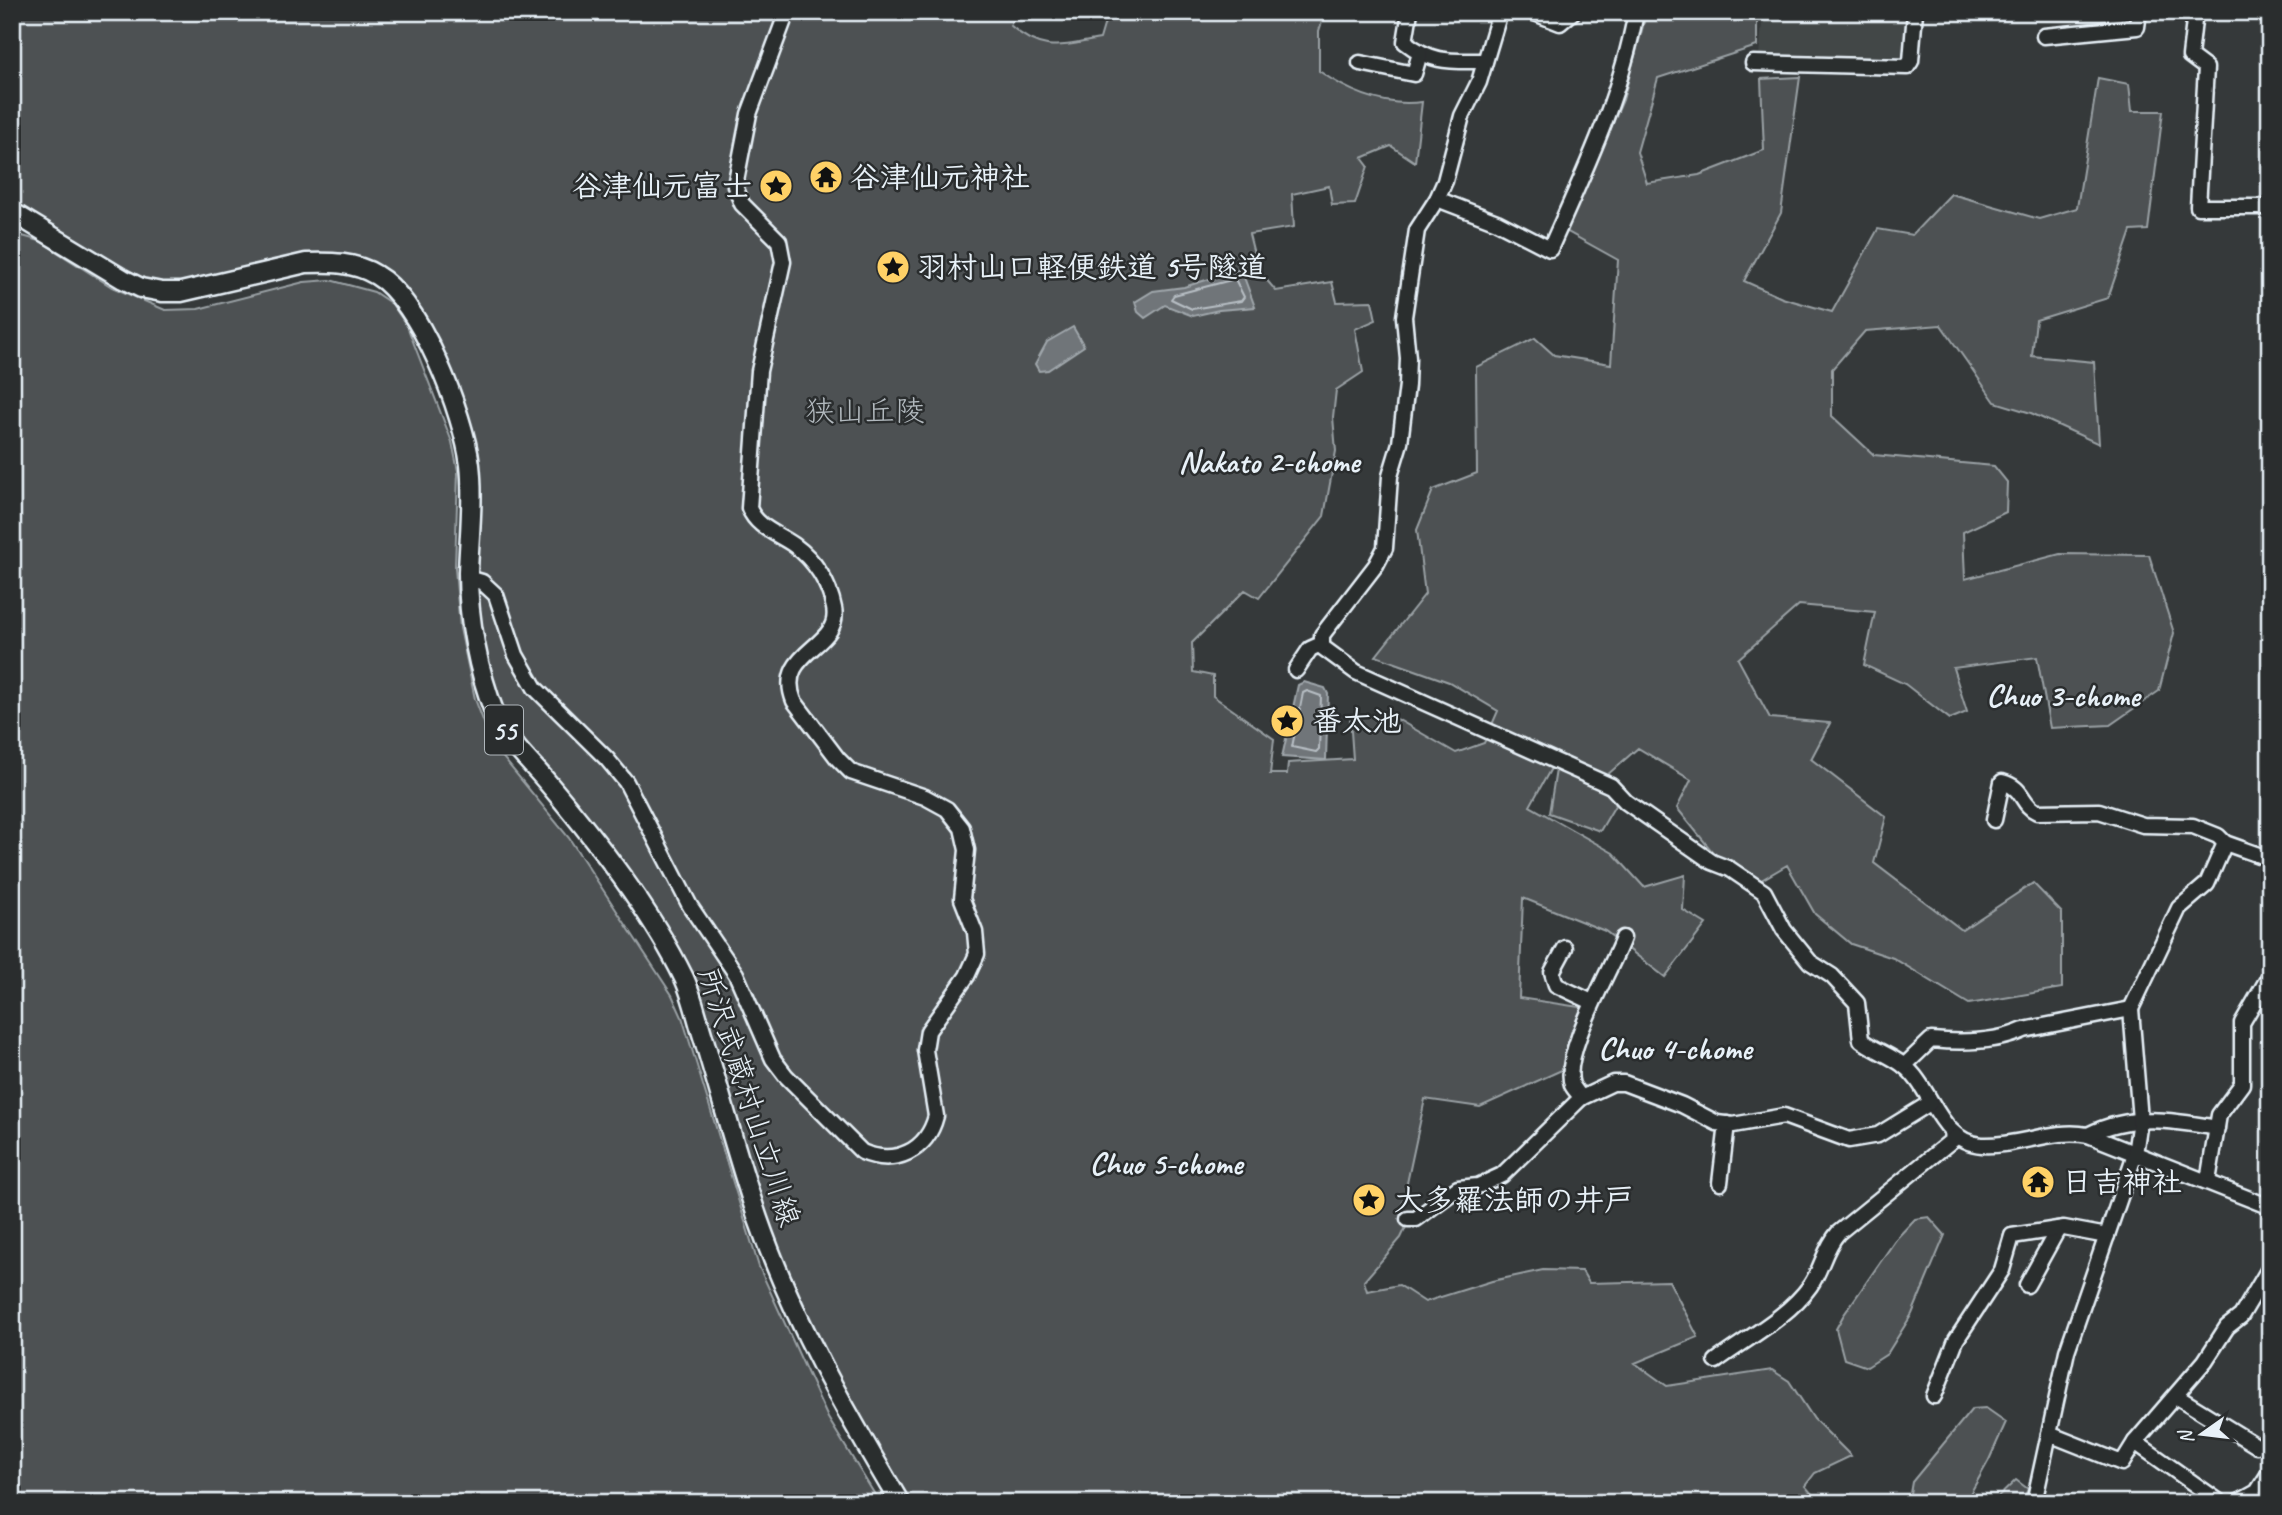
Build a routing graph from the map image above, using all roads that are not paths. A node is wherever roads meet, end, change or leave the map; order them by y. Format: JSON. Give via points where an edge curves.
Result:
{"nodes":[{"id":1,"x":787,"y":12,"type":"edge"},
{"id":2,"x":1410,"y":12,"type":"edge"},
{"id":3,"x":1500,"y":12,"type":"edge"},
{"id":4,"x":1532,"y":12,"type":"edge"},
{"id":5,"x":1573,"y":12,"type":"edge"},
{"id":6,"x":1636,"y":12,"type":"edge"},
{"id":7,"x":1915,"y":12,"type":"edge"},
{"id":8,"x":2138,"y":12,"type":"edge"},
{"id":9,"x":2195,"y":12,"type":"edge"},
{"id":10,"x":2044,"y":36,"type":"dead end"},
{"id":11,"x":1420,"y":53,"type":"junction"},
{"id":12,"x":1485,"y":61,"type":"junction"},
{"id":13,"x":1360,"y":63,"type":"dead end"},
{"id":14,"x":1753,"y":63,"type":"dead end"},
{"id":15,"x":1437,"y":199,"type":"junction"},
{"id":16,"x":2270,"y":206,"type":"edge"},
{"id":17,"x":12,"y":212,"type":"edge"},
{"id":18,"x":468,"y":578,"type":"junction"},
{"id":19,"x":1321,"y":644,"type":"junction"},
{"id":20,"x":1296,"y":670,"type":"dead end"},
{"id":21,"x":1994,"y":820,"type":"dead end"},
{"id":22,"x":2225,"y":843,"type":"junction"},
{"id":23,"x":2270,"y":859,"type":"edge"},
{"id":24,"x":1623,"y":938,"type":"dead end"},
{"id":25,"x":1565,"y":948,"type":"dead end"},
{"id":26,"x":2270,"y":975,"type":"edge"},
{"id":27,"x":1592,"y":1002,"type":"junction"},
{"id":28,"x":2131,"y":1009,"type":"junction"},
{"id":29,"x":1904,"y":1066,"type":"junction"},
{"id":30,"x":1581,"y":1098,"type":"junction"},
{"id":31,"x":1930,"y":1103,"type":"junction"},
{"id":32,"x":2140,"y":1120,"type":"junction"},
{"id":33,"x":1727,"y":1124,"type":"junction"},
{"id":34,"x":2217,"y":1128,"type":"junction"},
{"id":35,"x":2088,"y":1135,"type":"junction"},
{"id":36,"x":1956,"y":1137,"type":"junction"},
{"id":37,"x":2135,"y":1154,"type":"junction"},
{"id":38,"x":2208,"y":1181,"type":"junction"},
{"id":39,"x":1720,"y":1183,"type":"dead end"},
{"id":40,"x":2270,"y":1206,"type":"edge"},
{"id":41,"x":1408,"y":1219,"type":"dead end"},
{"id":42,"x":2058,"y":1228,"type":"junction"},
{"id":43,"x":2107,"y":1236,"type":"junction"},
{"id":44,"x":2270,"y":1267,"type":"edge"},
{"id":45,"x":2027,"y":1285,"type":"dead end"},
{"id":46,"x":1716,"y":1361,"type":"dead end"},
{"id":47,"x":1934,"y":1396,"type":"dead end"},
{"id":48,"x":2176,"y":1396,"type":"junction"},
{"id":49,"x":2049,"y":1434,"type":"junction"},
{"id":50,"x":2136,"y":1442,"type":"junction"},
{"id":51,"x":2258,"y":1446,"type":"dead end"},
{"id":52,"x":2270,"y":1472,"type":"edge"},
{"id":53,"x":900,"y":1503,"type":"edge"},
{"id":54,"x":2034,"y":1503,"type":"edge"},
{"id":55,"x":2221,"y":1503,"type":"edge"},
{"id":56,"x":2237,"y":1503,"type":"edge"}],
"edges":[{"from":1,"to":18,"type":"street","via":[[749,114],[735,187],[742,204],[779,241],[783,262],[761,352],[749,508],[758,524],[815,565],[834,608],[826,635],[792,671],[794,701],[844,766],[859,776],[897,785],[940,805],[958,821],[966,839],[960,888],[975,932],[977,954],[928,1031],[925,1050],[936,1116],[918,1147],[894,1158],[862,1152],[786,1076],[765,1045],[729,962],[690,906],[626,782],[535,688],[516,655],[496,595],[482,582]]},
{"from":2,"to":11,"type":"street","via":[[1405,42]]},
{"from":3,"to":12,"type":"street"},
{"from":4,"to":5,"type":"street","via":[[1560,23]]},
{"from":6,"to":15,"type":"street","via":[[1629,55],[1601,134],[1550,249]]},
{"from":7,"to":14,"type":"street","via":[[1907,67]]},
{"from":8,"to":10,"type":"street","via":[[2137,27]]},
{"from":9,"to":16,"type":"street","via":[[2190,56],[2206,68],[2198,207]]},
{"from":11,"to":12,"type":"street","via":[[1440,61]]},
{"from":11,"to":13,"type":"street","via":[[1414,74]]},
{"from":12,"to":15,"type":"street","via":[[1462,116]]},
{"from":15,"to":19,"type":"street","via":[[1417,230],[1409,278],[1404,317],[1408,370],[1390,476],[1385,548],[1322,635]]},
{"from":17,"to":18,"type":"main road","name":"所沢武蔵村山立川線","number":"55","via":[[141,288],[181,292],[324,262],[375,274],[393,288],[424,334],[467,441],[471,470]]},
{"from":18,"to":53,"type":"main road","name":"所沢武蔵村山立川線","number":"55","via":[[473,631],[496,715],[509,740],[548,783],[644,909],[685,979],[759,1220],[796,1316]]},
{"from":19,"to":20,"type":"street","via":[[1310,649]]},
{"from":19,"to":29,"type":"street","via":[[1356,672],[1611,786],[1626,802],[1712,862],[1764,892],[1784,930],[1810,962],[1832,976],[1857,1003],[1861,1040]]},
{"from":21,"to":22,"type":"street","via":[[2002,782],[2022,792],[2029,808],[2037,812],[2099,811],[2143,825],[2193,827]]},
{"from":22,"to":23,"type":"street"},
{"from":22,"to":28,"type":"street","via":[[2207,884],[2179,908]]},
{"from":24,"to":27,"type":"street"},
{"from":25,"to":27,"type":"street","via":[[1552,972],[1556,985]]},
{"from":26,"to":34,"type":"street","via":[[2242,1023],[2242,1084],[2219,1115]]},
{"from":27,"to":30,"type":"street","via":[[1572,1066],[1573,1086]]},
{"from":28,"to":29,"type":"street","via":[[2009,1037],[1959,1043],[1931,1040]]},
{"from":28,"to":32,"type":"street"},
{"from":29,"to":31,"type":"street"},
{"from":30,"to":33,"type":"street","via":[[1619,1082]]},
{"from":30,"to":41,"type":"street","via":[[1502,1175],[1478,1186],[1458,1188],[1416,1219]]},
{"from":31,"to":33,"type":"street","via":[[1878,1135],[1860,1140],[1836,1137],[1784,1116]]},
{"from":31,"to":36,"type":"street"},
{"from":32,"to":34,"type":"street","via":[[2164,1118]]},
{"from":32,"to":35,"type":"street"},
{"from":32,"to":37,"type":"street"},
{"from":33,"to":39,"type":"street"},
{"from":34,"to":38,"type":"street"},
{"from":35,"to":36,"type":"street","via":[[2071,1132],[1983,1145]]},
{"from":35,"to":37,"type":"street"},
{"from":36,"to":46,"type":"street","via":[[1838,1233],[1800,1298]]},
{"from":37,"to":38,"type":"street"},
{"from":37,"to":43,"type":"street"},
{"from":38,"to":40,"type":"street"},
{"from":42,"to":43,"type":"street"},
{"from":42,"to":45,"type":"street"},
{"from":42,"to":47,"type":"street","via":[[2012,1236],[2002,1270],[1956,1340]]},
{"from":43,"to":49,"type":"street","via":[[2067,1351]]},
{"from":44,"to":48,"type":"street","via":[[2241,1316],[2227,1327]]},
{"from":48,"to":50,"type":"street"},
{"from":48,"to":51,"type":"street"},
{"from":49,"to":50,"type":"street","via":[[2122,1463]]},
{"from":49,"to":54,"type":"street"},
{"from":50,"to":55,"type":"street"},
{"from":52,"to":56,"type":"street","via":[[2257,1492]]}]}
